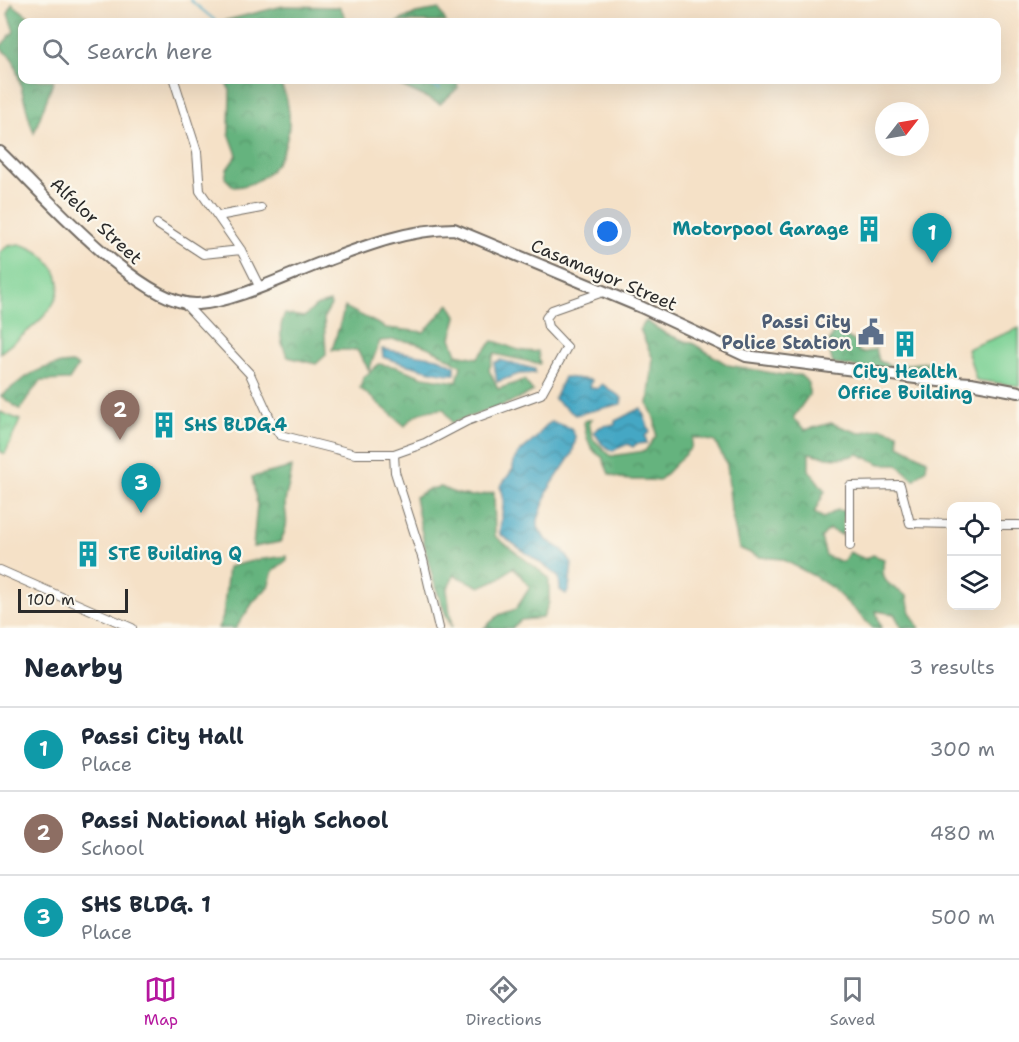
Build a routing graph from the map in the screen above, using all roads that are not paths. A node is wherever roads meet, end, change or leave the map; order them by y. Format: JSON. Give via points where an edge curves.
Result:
{"nodes":[{"id":1,"x":175,"y":84,"type":"edge"},
{"id":2,"x":0,"y":152,"type":"edge"},
{"id":3,"x":261,"y":208,"type":"dead end"},
{"id":4,"x":218,"y":216,"type":"junction"},
{"id":5,"x":157,"y":224,"type":"dead end"},
{"id":6,"x":241,"y":250,"type":"junction"},
{"id":7,"x":259,"y":286,"type":"junction"},
{"id":8,"x":603,"y":292,"type":"junction"},
{"id":9,"x":184,"y":303,"type":"junction"},
{"id":10,"x":1019,"y":392,"type":"edge"},
{"id":11,"x":394,"y":454,"type":"junction"},
{"id":12,"x":947,"y":524,"type":"edge"},
{"id":13,"x":1001,"y":525,"type":"edge"},
{"id":14,"x":1019,"y":525,"type":"edge"},
{"id":15,"x":850,"y":546,"type":"dead end"},
{"id":16,"x":0,"y":570,"type":"edge"},
{"id":17,"x":132,"y":628,"type":"edge"},
{"id":18,"x":439,"y":628,"type":"edge"}],
"edges":[{"from":1,"to":4,"type":"street","via":[[197,152],[200,191]]},
{"from":2,"to":9,"type":"street","name":"Alfelor Street","via":[[123,270],[141,284]]},
{"from":3,"to":4,"type":"street"},
{"from":4,"to":6,"type":"street"},
{"from":5,"to":6,"type":"street","via":[[203,254]]},
{"from":6,"to":7,"type":"street"},
{"from":7,"to":8,"type":"street","name":"Casamayor Street","via":[[409,234],[454,229]]},
{"from":7,"to":9,"type":"street","name":"Casamayor Street","via":[[211,303]]},
{"from":8,"to":10,"type":"street","name":"Casamayor Street","via":[[746,356]]},
{"from":8,"to":11,"type":"street","name":"Alfelor Street","via":[[552,310],[546,318],[548,327],[567,347],[541,394]]},
{"from":9,"to":11,"type":"street","name":"Alfelor Street","via":[[250,374],[280,435],[355,454]]},
{"from":11,"to":18,"type":"street","via":[[395,472],[423,560]]},
{"from":12,"to":15,"type":"street","via":[[910,523],[900,485],[850,486]]},
{"from":13,"to":14,"type":"street"},
{"from":16,"to":17,"type":"street"}]}
